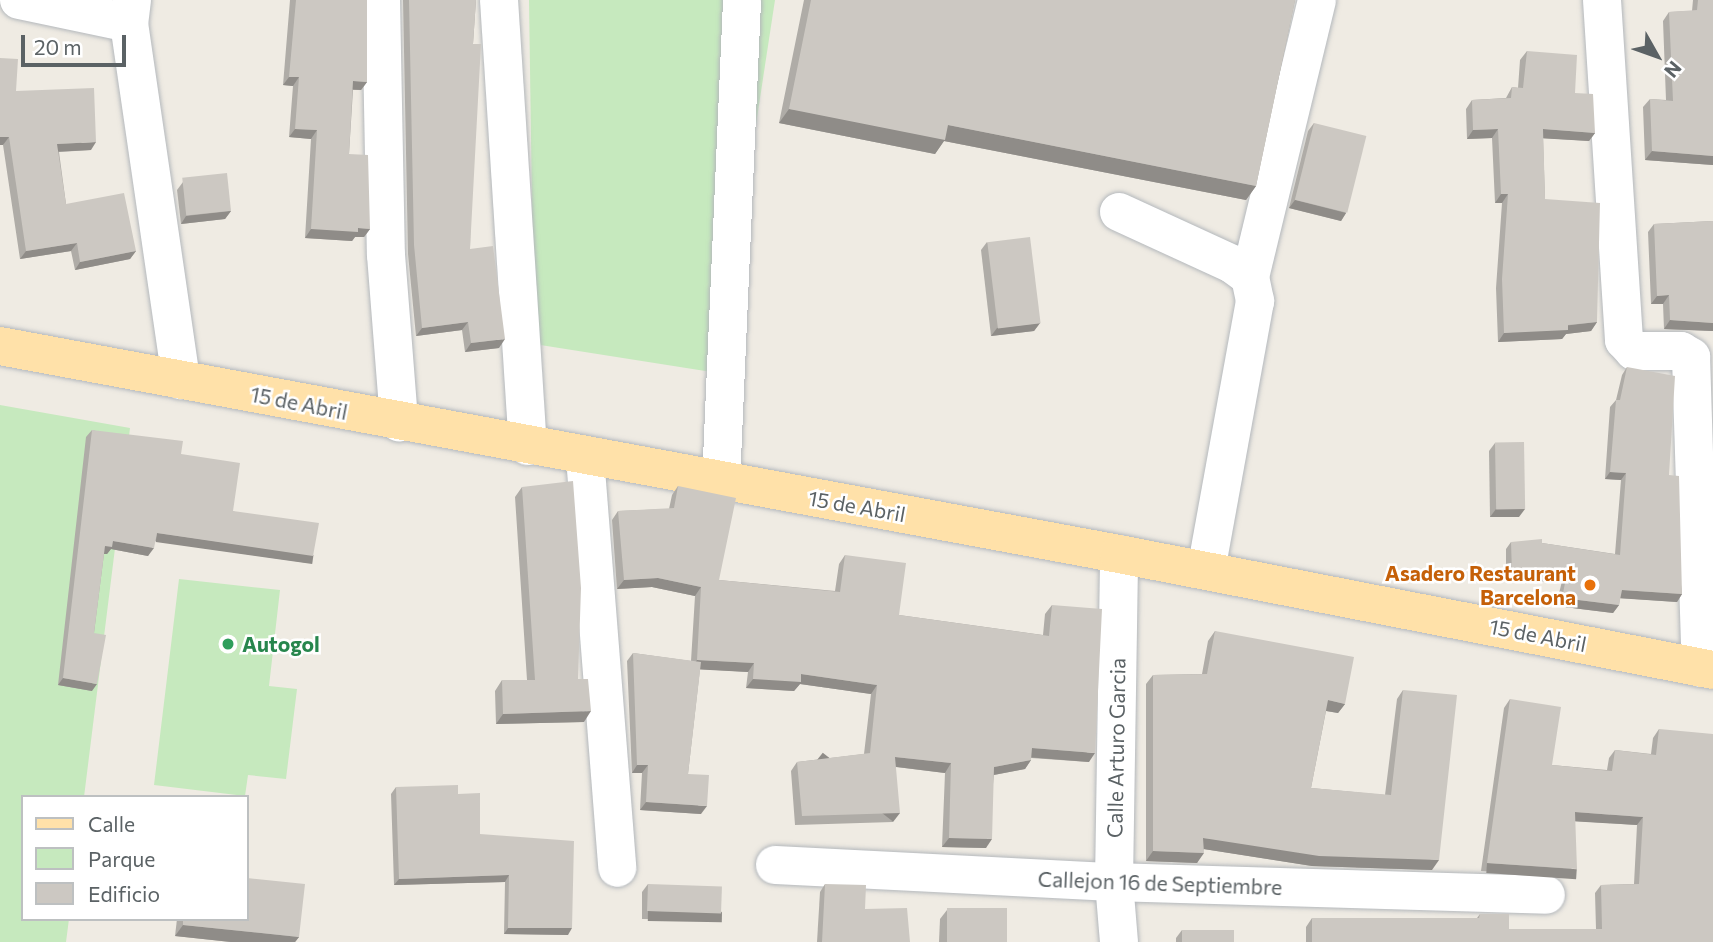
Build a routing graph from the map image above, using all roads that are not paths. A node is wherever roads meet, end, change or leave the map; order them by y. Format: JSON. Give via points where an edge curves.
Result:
{"nodes":[{"id":1,"x":19,"y":0,"type":"edge"},
{"id":2,"x":381,"y":0,"type":"edge"},
{"id":3,"x":499,"y":0,"type":"edge"},
{"id":4,"x":741,"y":0,"type":"edge"},
{"id":5,"x":1317,"y":0,"type":"edge"},
{"id":6,"x":1602,"y":0,"type":"edge"},
{"id":7,"x":131,"y":12,"type":"edge"},
{"id":8,"x":1119,"y":212,"type":"dead end"},
{"id":9,"x":1250,"y":277,"type":"junction"},
{"id":10,"x":0,"y":346,"type":"edge"},
{"id":11,"x":181,"y":380,"type":"junction"},
{"id":12,"x":399,"y":422,"type":"junction"},
{"id":13,"x":528,"y":446,"type":"junction"},
{"id":14,"x":585,"y":457,"type":"junction"},
{"id":15,"x":721,"y":482,"type":"junction"},
{"id":16,"x":1119,"y":554,"type":"junction"},
{"id":17,"x":1206,"y":570,"type":"junction"},
{"id":18,"x":1707,"y":669,"type":"edge"},
{"id":19,"x":775,"y":864,"type":"dead end"},
{"id":20,"x":617,"y":868,"type":"dead end"},
{"id":21,"x":1114,"y":883,"type":"junction"},
{"id":22,"x":1546,"y":895,"type":"dead end"},
{"id":23,"x":1119,"y":942,"type":"edge"}],
"edges":[{"from":1,"to":7,"type":"street"},
{"from":2,"to":12,"type":"street","via":[[386,255]]},
{"from":3,"to":13,"type":"street"},
{"from":4,"to":15,"type":"street"},
{"from":5,"to":9,"type":"street"},
{"from":6,"to":18,"type":"street","via":[[1624,340],[1634,351],[1681,351],[1691,357]]},
{"from":7,"to":11,"type":"street"},
{"from":8,"to":9,"type":"street","via":[[1232,264]]},
{"from":9,"to":17,"type":"street","via":[[1255,301]]},
{"from":10,"to":11,"type":"main road","name":"15 de Abril"},
{"from":11,"to":12,"type":"main road","name":"15 de Abril"},
{"from":12,"to":13,"type":"main road","name":"15 de Abril"},
{"from":13,"to":14,"type":"main road","name":"15 de Abril"},
{"from":14,"to":15,"type":"main road","name":"15 de Abril"},
{"from":14,"to":20,"type":"street"},
{"from":15,"to":16,"type":"main road","name":"15 de Abril"},
{"from":16,"to":17,"type":"main road","name":"15 de Abril"},
{"from":16,"to":21,"type":"street","name":"Calle Arturo Garcia"},
{"from":17,"to":18,"type":"main road","name":"15 de Abril"},
{"from":19,"to":21,"type":"street","name":"Callejon 16 de Septiembre"},
{"from":21,"to":22,"type":"street","name":"Callejon 16 de Septiembre"},
{"from":21,"to":23,"type":"street","name":"Calle Arturo Garcia"}]}
